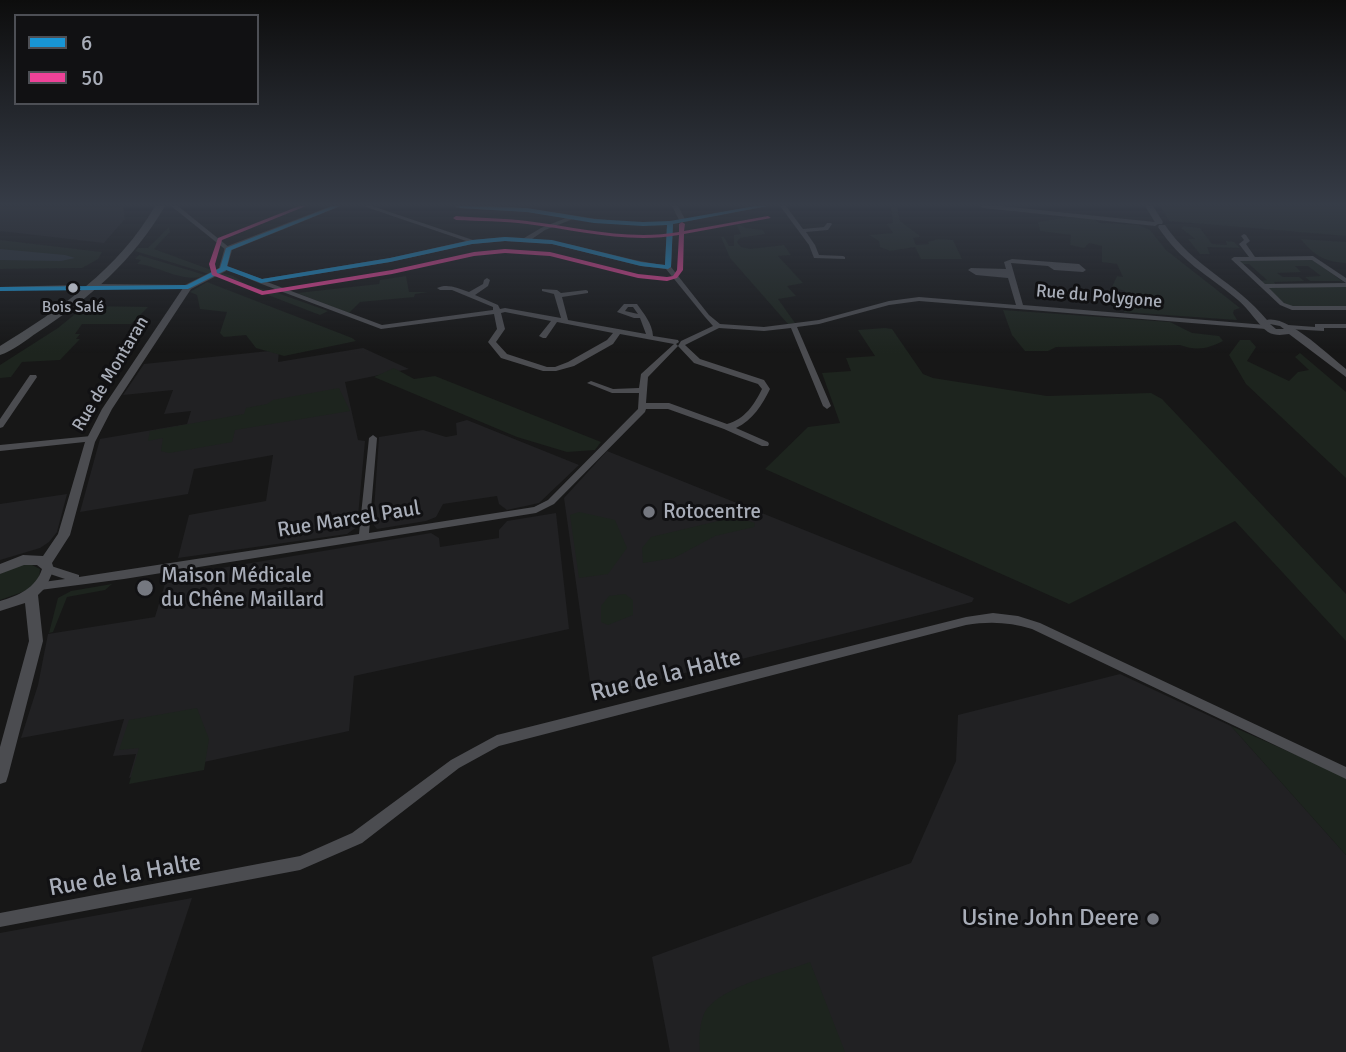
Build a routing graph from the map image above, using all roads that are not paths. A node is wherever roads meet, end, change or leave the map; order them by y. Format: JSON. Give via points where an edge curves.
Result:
{"nodes":[{"id":1,"x":120,"y":255,"type":"edge"},
{"id":2,"x":227,"y":255,"type":"edge"},
{"id":3,"x":412,"y":255,"type":"edge"},
{"id":4,"x":605,"y":255,"type":"edge"},
{"id":5,"x":669,"y":255,"type":"edge"},
{"id":6,"x":815,"y":255,"type":"edge"},
{"id":7,"x":1185,"y":255,"type":"edge"},
{"id":8,"x":1250,"y":255,"type":"edge"},
{"id":9,"x":843,"y":258,"type":"dead end"},
{"id":10,"x":1253,"y":258,"type":"junction"},
{"id":11,"x":1051,"y":264,"type":"dead end"},
{"id":12,"x":224,"y":267,"type":"junction"},
{"id":13,"x":668,"y":267,"type":"junction"},
{"id":14,"x":1342,"y":275,"type":"edge"},
{"id":15,"x":487,"y":280,"type":"dead end"},
{"id":16,"x":261,"y":281,"type":"junction"},
{"id":17,"x":95,"y":282,"type":"junction"},
{"id":18,"x":1346,"y":283,"type":"edge"},
{"id":19,"x":1262,"y":286,"type":"junction"},
{"id":20,"x":188,"y":288,"type":"junction"},
{"id":21,"x":440,"y":288,"type":"dead end"},
{"id":22,"x":0,"y":289,"type":"edge"},
{"id":23,"x":544,"y":290,"type":"dead end"},
{"id":24,"x":586,"y":292,"type":"dead end"},
{"id":25,"x":76,"y":294,"type":"junction"},
{"id":26,"x":469,"y":295,"type":"junction"},
{"id":27,"x":558,"y":295,"type":"junction"},
{"id":28,"x":1020,"y":306,"type":"junction"},
{"id":29,"x":1249,"y":306,"type":"junction"},
{"id":30,"x":1346,"y":308,"type":"edge"},
{"id":31,"x":497,"y":311,"type":"junction"},
{"id":32,"x":642,"y":315,"type":"dead end"},
{"id":33,"x":560,"y":320,"type":"junction"},
{"id":34,"x":1266,"y":325,"type":"junction"},
{"id":35,"x":718,"y":326,"type":"junction"},
{"id":36,"x":793,"y":326,"type":"junction"},
{"id":37,"x":1346,"y":326,"type":"edge"},
{"id":38,"x":1284,"y":328,"type":"junction"},
{"id":39,"x":618,"y":331,"type":"junction"},
{"id":40,"x":544,"y":336,"type":"dead end"},
{"id":41,"x":649,"y":337,"type":"junction"},
{"id":42,"x":0,"y":344,"type":"edge"},
{"id":43,"x":679,"y":344,"type":"junction"},
{"id":44,"x":0,"y":354,"type":"edge"},
{"id":45,"x":1346,"y":374,"type":"edge"},
{"id":46,"x":33,"y":377,"type":"dead end"},
{"id":47,"x":591,"y":383,"type":"dead end"},
{"id":48,"x":643,"y":390,"type":"junction"},
{"id":49,"x":643,"y":406,"type":"junction"},
{"id":50,"x":827,"y":406,"type":"dead end"},
{"id":51,"x":0,"y":425,"type":"edge"},
{"id":52,"x":727,"y":427,"type":"junction"},
{"id":53,"x":373,"y":438,"type":"dead end"},
{"id":54,"x":91,"y":439,"type":"junction"},
{"id":55,"x":765,"y":443,"type":"dead end"},
{"id":56,"x":0,"y":448,"type":"edge"},
{"id":57,"x":64,"y":535,"type":"junction"},
{"id":58,"x":364,"y":537,"type":"junction"},
{"id":59,"x":31,"y":559,"type":"junction"},
{"id":60,"x":47,"y":566,"type":"junction"},
{"id":61,"x":0,"y":569,"type":"edge"},
{"id":62,"x":79,"y":579,"type":"junction"},
{"id":63,"x":36,"y":589,"type":"junction"},
{"id":64,"x":4,"y":605,"type":"edge"},
{"id":65,"x":34,"y":622,"type":"junction"},
{"id":66,"x":1346,"y":773,"type":"edge"},
{"id":67,"x":0,"y":776,"type":"edge"},
{"id":68,"x":0,"y":920,"type":"edge"}],
"edges":[{"from":1,"to":17,"type":"main road"},
{"from":2,"to":12,"type":"street"},
{"from":3,"to":16,"type":"street"},
{"from":4,"to":13,"type":"street"},
{"from":5,"to":13,"type":"street"},
{"from":6,"to":9,"type":"street"},
{"from":7,"to":29,"type":"street"},
{"from":8,"to":10,"type":"street"},
{"from":10,"to":14,"type":"street","via":[[1313,258]]},
{"from":10,"to":19,"type":"street","via":[[1234,259]]},
{"from":11,"to":28,"type":"street","via":[[1007,263]]},
{"from":12,"to":16,"type":"street"},
{"from":12,"to":20,"type":"street","name":"Rue de Montaran"},
{"from":13,"to":35,"type":"street"},
{"from":14,"to":18,"type":"street"},
{"from":15,"to":26,"type":"street"},
{"from":16,"to":31,"type":"street","via":[[381,327]]},
{"from":17,"to":20,"type":"street"},
{"from":17,"to":25,"type":"main road"},
{"from":18,"to":19,"type":"street"},
{"from":19,"to":30,"type":"street","via":[[1292,309]]},
{"from":20,"to":54,"type":"street","name":"Rue de Montaran"},
{"from":21,"to":26,"type":"street"},
{"from":22,"to":25,"type":"street"},
{"from":23,"to":27,"type":"street"},
{"from":24,"to":27,"type":"street"},
{"from":25,"to":42,"type":"main road"},
{"from":25,"to":44,"type":"main road","via":[[44,326]]},
{"from":26,"to":31,"type":"street","via":[[496,306]]},
{"from":27,"to":33,"type":"street"},
{"from":28,"to":34,"type":"street","name":"Rue du Polygone"},
{"from":28,"to":36,"type":"street","name":"Rue du Polygone","via":[[908,300]]},
{"from":29,"to":34,"type":"street"},
{"from":29,"to":38,"type":"street"},
{"from":31,"to":33,"type":"street"},
{"from":31,"to":39,"type":"street","via":[[501,329],[492,342],[504,356],[546,369],[571,364],[610,342]]},
{"from":32,"to":41,"type":"street"},
{"from":33,"to":39,"type":"street"},
{"from":33,"to":40,"type":"street"},
{"from":34,"to":38,"type":"street"},
{"from":35,"to":36,"type":"street","name":"Rue du Polygone"},
{"from":35,"to":43,"type":"street"},
{"from":36,"to":50,"type":"street"},
{"from":37,"to":38,"type":"street"},
{"from":38,"to":45,"type":"street"},
{"from":39,"to":41,"type":"street"},
{"from":41,"to":43,"type":"street"},
{"from":43,"to":48,"type":"street","via":[[645,374]]},
{"from":43,"to":52,"type":"street","via":[[697,362],[764,385],[761,400],[747,417]]},
{"from":46,"to":51,"type":"street"},
{"from":47,"to":48,"type":"street","via":[[612,391]]},
{"from":48,"to":49,"type":"street"},
{"from":49,"to":52,"type":"street","via":[[669,406]]},
{"from":49,"to":58,"type":"street","name":"Rue Marcel Paul","via":[[552,500],[536,510]]},
{"from":52,"to":55,"type":"street"},
{"from":53,"to":58,"type":"street"},
{"from":54,"to":56,"type":"street"},
{"from":54,"to":57,"type":"street","name":"Rue de Montaran"},
{"from":57,"to":59,"type":"street"},
{"from":57,"to":60,"type":"street","name":"Rue de Montaran"},
{"from":58,"to":62,"type":"street","name":"Rue Marcel Paul"},
{"from":59,"to":60,"type":"street"},
{"from":59,"to":61,"type":"street"},
{"from":60,"to":62,"type":"street","name":"Rue Marcel Paul"},
{"from":60,"to":63,"type":"street","name":"Rue de Montaran"},
{"from":62,"to":63,"type":"street","name":"Rue Marcel Paul"},
{"from":63,"to":64,"type":"street"},
{"from":63,"to":65,"type":"street"},
{"from":64,"to":65,"type":"street"},
{"from":65,"to":67,"type":"street","via":[[36,641]]},
{"from":66,"to":68,"type":"street","name":"Rue de la Halte","via":[[1036,626],[996,616],[497,741],[455,764],[357,838],[300,863]]}]}
